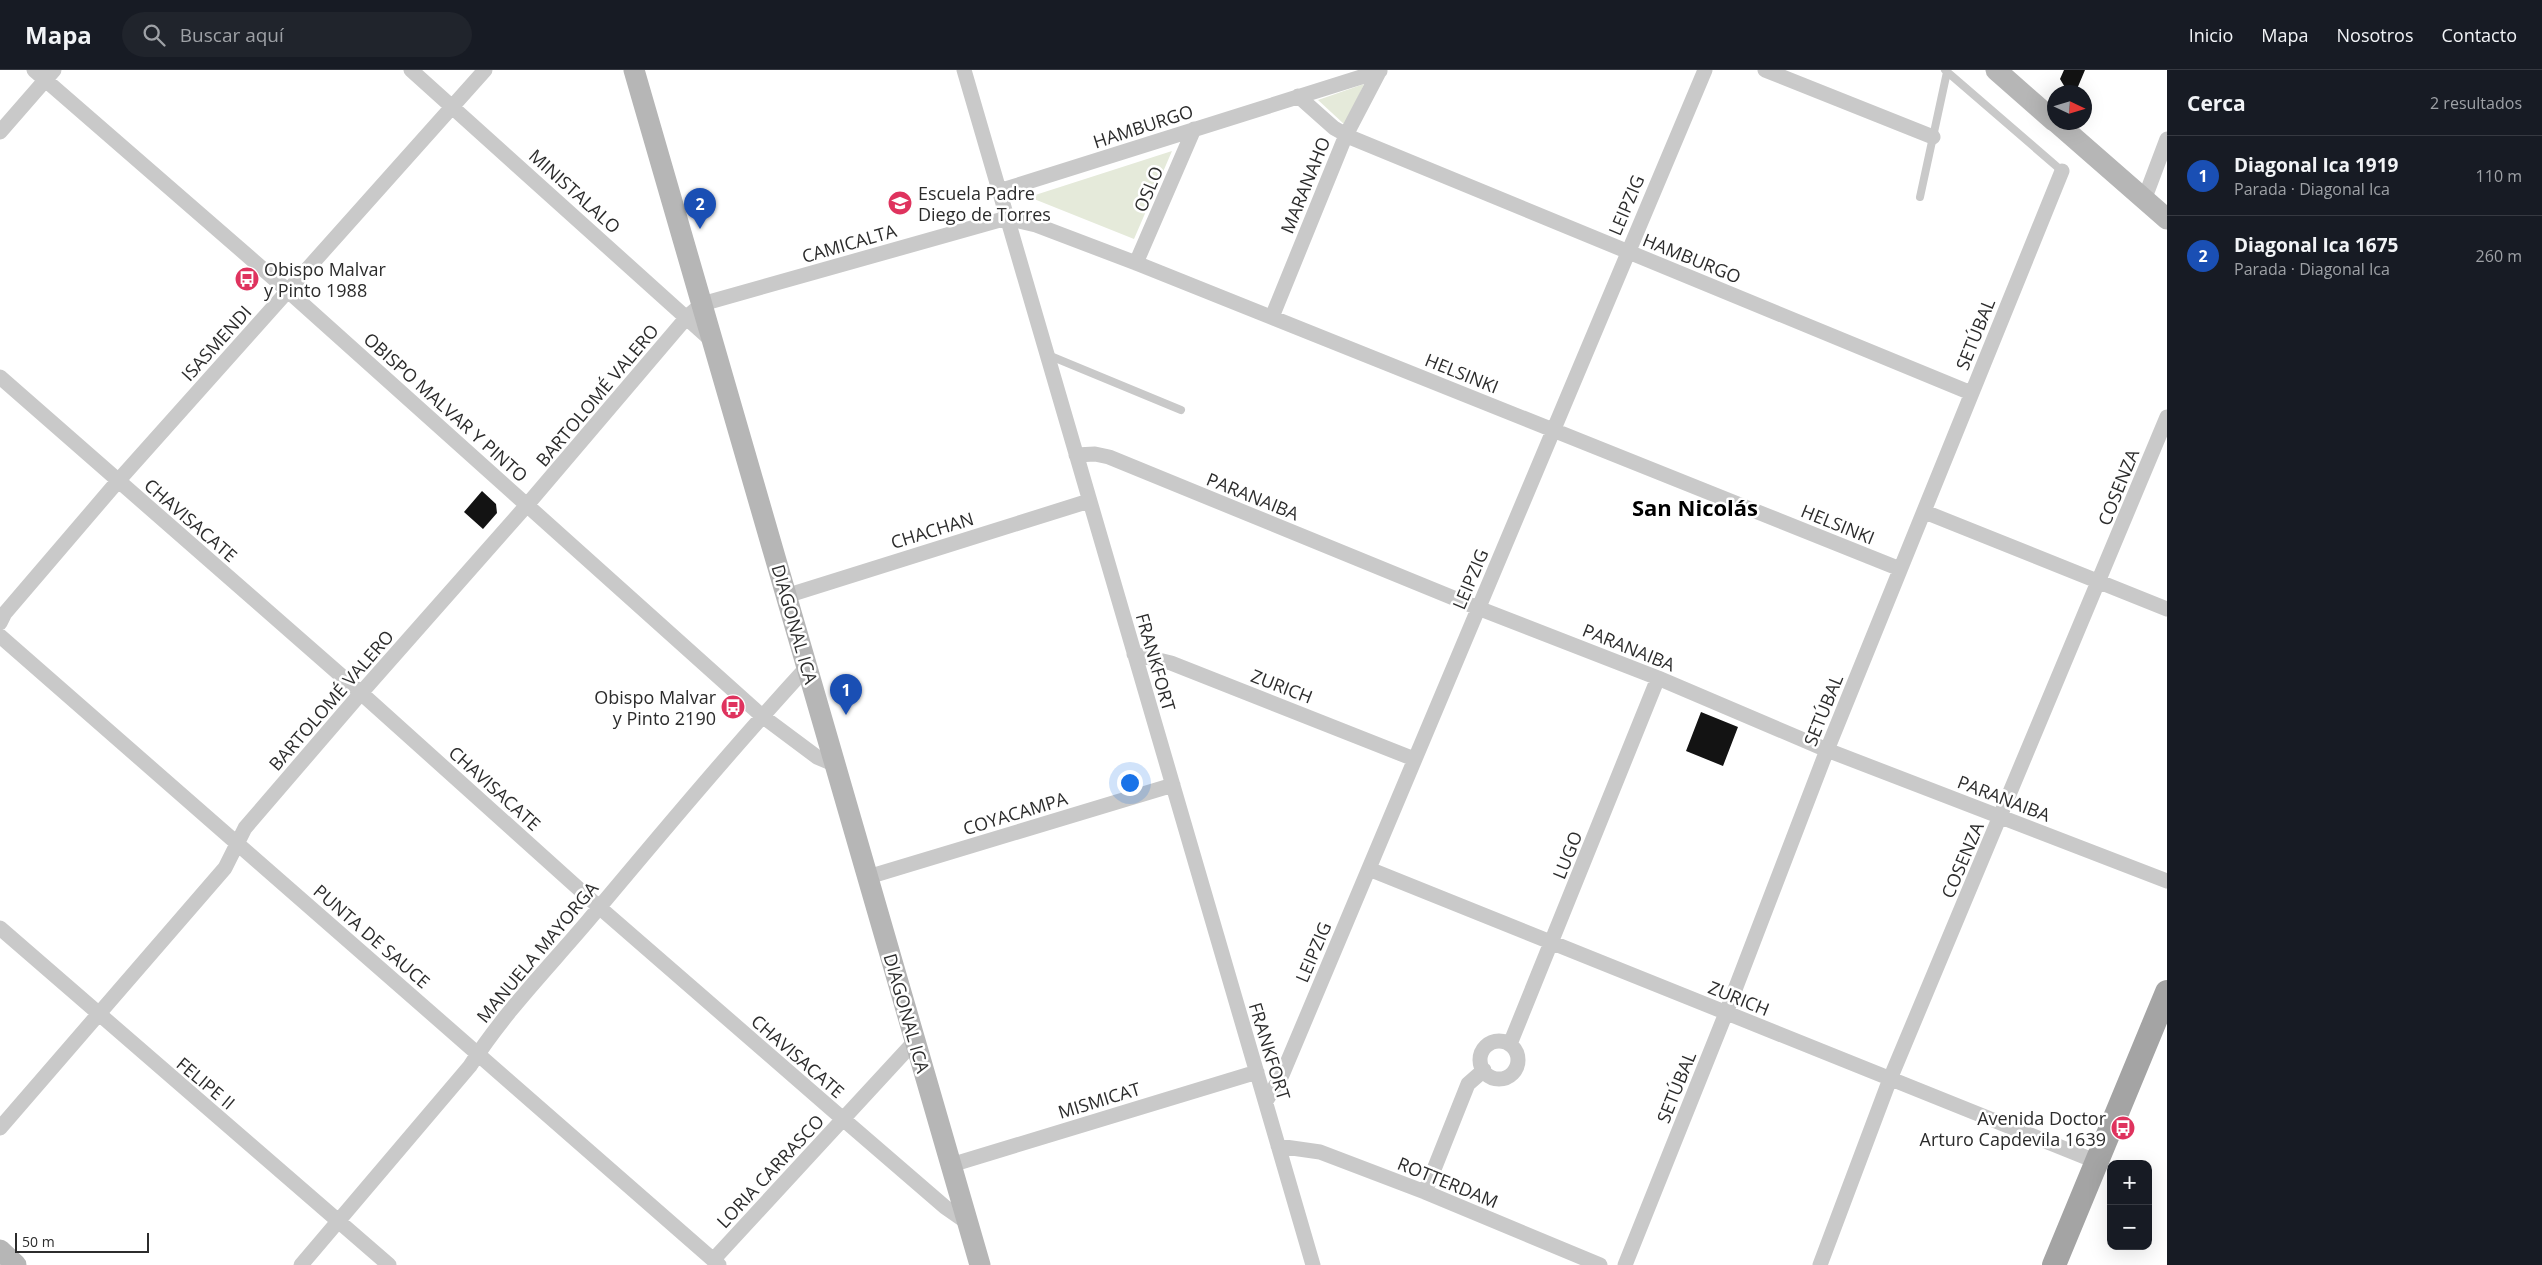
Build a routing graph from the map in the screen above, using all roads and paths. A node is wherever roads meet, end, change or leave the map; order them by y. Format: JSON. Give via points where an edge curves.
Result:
{"nodes":[{"id":1,"x":411,"y":70,"type":"edge"},
{"id":2,"x":485,"y":70,"type":"edge"},
{"id":3,"x":634,"y":70,"type":"edge"},
{"id":4,"x":964,"y":70,"type":"edge"},
{"id":5,"x":1705,"y":70,"type":"edge"},
{"id":6,"x":1764,"y":70,"type":"edge"},
{"id":7,"x":1996,"y":70,"type":"edge"},
{"id":8,"x":1380,"y":71,"type":"edge"},
{"id":9,"x":1946,"y":71,"type":"edge"},
{"id":10,"x":45,"y":73,"type":"edge"},
{"id":11,"x":1298,"y":96,"type":"junction"},
{"id":12,"x":452,"y":106,"type":"junction"},
{"id":13,"x":2047,"y":115,"type":"edge"},
{"id":14,"x":1194,"y":129,"type":"junction"},
{"id":15,"x":2064,"y":130,"type":"edge"},
{"id":16,"x":0,"y":132,"type":"edge"},
{"id":17,"x":1346,"y":135,"type":"junction"},
{"id":18,"x":1933,"y":137,"type":"junction"},
{"id":19,"x":2167,"y":140,"type":"edge"},
{"id":20,"x":2062,"y":171,"type":"joint"},
{"id":21,"x":999,"y":191,"type":"junction"},
{"id":22,"x":1920,"y":197,"type":"dead end"},
{"id":23,"x":2144,"y":200,"type":"junction"},
{"id":24,"x":1007,"y":218,"type":"junction"},
{"id":25,"x":2167,"y":220,"type":"edge"},
{"id":26,"x":1627,"y":252,"type":"junction"},
{"id":27,"x":1136,"y":263,"type":"junction"},
{"id":28,"x":288,"y":290,"type":"junction"},
{"id":29,"x":695,"y":311,"type":"junction"},
{"id":30,"x":1272,"y":317,"type":"junction"},
{"id":31,"x":1046,"y":354,"type":"junction"},
{"id":32,"x":0,"y":377,"type":"edge"},
{"id":33,"x":1971,"y":393,"type":"junction"},
{"id":34,"x":1182,"y":410,"type":"dead end"},
{"id":35,"x":2167,"y":417,"type":"edge"},
{"id":36,"x":1552,"y":430,"type":"junction"},
{"id":37,"x":1076,"y":455,"type":"junction"},
{"id":38,"x":118,"y":481,"type":"junction"},
{"id":39,"x":1089,"y":500,"type":"junction"},
{"id":40,"x":527,"y":505,"type":"junction"},
{"id":41,"x":1925,"y":512,"type":"junction"},
{"id":42,"x":1900,"y":569,"type":"junction"},
{"id":43,"x":2100,"y":582,"type":"junction"},
{"id":44,"x":786,"y":596,"type":"junction"},
{"id":45,"x":1478,"y":608,"type":"junction"},
{"id":46,"x":2167,"y":609,"type":"edge"},
{"id":47,"x":0,"y":623,"type":"edge"},
{"id":48,"x":0,"y":636,"type":"edge"},
{"id":49,"x":1134,"y":654,"type":"junction"},
{"id":50,"x":807,"y":667,"type":"junction"},
{"id":51,"x":1658,"y":678,"type":"junction"},
{"id":52,"x":361,"y":693,"type":"junction"},
{"id":53,"x":762,"y":716,"type":"junction"},
{"id":54,"x":1827,"y":750,"type":"junction"},
{"id":55,"x":1414,"y":759,"type":"junction"},
{"id":56,"x":836,"y":765,"type":"junction"},
{"id":57,"x":1173,"y":785,"type":"junction"},
{"id":58,"x":2000,"y":816,"type":"junction"},
{"id":59,"x":238,"y":844,"type":"junction"},
{"id":60,"x":1368,"y":869,"type":"junction"},
{"id":61,"x":868,"y":877,"type":"junction"},
{"id":62,"x":2167,"y":881,"type":"edge"},
{"id":63,"x":599,"y":907,"type":"junction"},
{"id":64,"x":0,"y":928,"type":"edge"},
{"id":65,"x":1552,"y":943,"type":"junction"},
{"id":66,"x":2165,"y":1003,"type":"edge"},
{"id":67,"x":1726,"y":1013,"type":"junction"},
{"id":68,"x":97,"y":1015,"type":"junction"},
{"id":69,"x":915,"y":1041,"type":"junction"},
{"id":70,"x":1510,"y":1044,"type":"junction"},
{"id":71,"x":478,"y":1054,"type":"junction"},
{"id":72,"x":1484,"y":1070,"type":"junction"},
{"id":73,"x":1257,"y":1072,"type":"junction"},
{"id":74,"x":1890,"y":1079,"type":"junction"},
{"id":75,"x":1266,"y":1101,"type":"junction"},
{"id":76,"x":842,"y":1119,"type":"junction"},
{"id":77,"x":0,"y":1128,"type":"edge"},
{"id":78,"x":1278,"y":1146,"type":"junction"},
{"id":79,"x":2095,"y":1161,"type":"junction"},
{"id":80,"x":951,"y":1165,"type":"junction"},
{"id":81,"x":1425,"y":1192,"type":"junction"},
{"id":82,"x":339,"y":1220,"type":"junction"},
{"id":83,"x":968,"y":1224,"type":"junction"},
{"id":84,"x":0,"y":1250,"type":"edge"},
{"id":85,"x":716,"y":1262,"type":"edge"},
{"id":86,"x":16,"y":1265,"type":"edge"},
{"id":87,"x":301,"y":1265,"type":"edge"},
{"id":88,"x":389,"y":1265,"type":"edge"},
{"id":89,"x":980,"y":1265,"type":"edge"},
{"id":90,"x":1313,"y":1265,"type":"edge"},
{"id":91,"x":1600,"y":1265,"type":"edge"},
{"id":92,"x":1624,"y":1265,"type":"edge"},
{"id":93,"x":1820,"y":1265,"type":"edge"},
{"id":94,"x":2054,"y":1265,"type":"edge"}],
"edges":[{"from":1,"to":12,"type":"street","name":"MINISTALALO"},
{"from":2,"to":12,"type":"street","name":"ISASMENDI"},
{"from":3,"to":29,"type":"main road","name":"DIAGONAL ICA"},
{"from":4,"to":21,"type":"street","name":"FRANKFORT"},
{"from":5,"to":26,"type":"street","name":"LEIPZIG"},
{"from":6,"to":18,"type":"street"},
{"from":7,"to":13,"type":"main road"},
{"from":8,"to":11,"type":"street","name":"HAMBURGO"},
{"from":8,"to":17,"type":"street","name":"MARANAHO"},
{"from":9,"to":18,"type":"lane"},
{"from":9,"to":20,"type":"lane"},
{"from":10,"to":16,"type":"street"},
{"from":10,"to":28,"type":"street","name":"OBISPO MALVAR Y PINTO"},
{"from":11,"to":14,"type":"street","name":"HAMBURGO"},
{"from":11,"to":17,"type":"street","name":"HAMBURGO"},
{"from":12,"to":28,"type":"street","name":"ISASMENDI"},
{"from":12,"to":29,"type":"street","name":"MINISTALALO"},
{"from":14,"to":21,"type":"street","name":"HAMBURGO"},
{"from":14,"to":27,"type":"street","name":"OSLO"},
{"from":15,"to":23,"type":"main road"},
{"from":17,"to":26,"type":"street","name":"HAMBURGO"},
{"from":17,"to":30,"type":"street","name":"MARANAHO"},
{"from":18,"to":22,"type":"lane"},
{"from":19,"to":23,"type":"street"},
{"from":20,"to":33,"type":"street","name":"SETÚBAL"},
{"from":21,"to":24,"type":"street","name":"FRANKFORT"},
{"from":23,"to":25,"type":"main road"},
{"from":24,"to":27,"type":"street","name":"HELSINKI","via":[[1036,225]]},
{"from":24,"to":29,"type":"street","name":"CAMICALTA"},
{"from":24,"to":31,"type":"street","name":"FRANKFORT"},
{"from":26,"to":33,"type":"street","name":"HAMBURGO"},
{"from":26,"to":36,"type":"street","name":"LEIPZIG"},
{"from":27,"to":30,"type":"street","name":"HELSINKI"},
{"from":28,"to":38,"type":"street","name":"ISASMENDI"},
{"from":28,"to":40,"type":"street","name":"OBISPO MALVAR Y PINTO"},
{"from":29,"to":40,"type":"street","name":"BARTOLOMÉ VALERO"},
{"from":29,"to":44,"type":"main road","name":"DIAGONAL ICA","via":[[712,342]]},
{"from":30,"to":36,"type":"street","name":"HELSINKI"},
{"from":31,"to":34,"type":"lane"},
{"from":31,"to":37,"type":"street","name":"FRANKFORT"},
{"from":32,"to":38,"type":"street","name":"CHAVISACATE"},
{"from":33,"to":41,"type":"street","name":"SETÚBAL"},
{"from":35,"to":43,"type":"street","name":"COSENZA"},
{"from":36,"to":42,"type":"street","name":"HELSINKI"},
{"from":36,"to":45,"type":"street","name":"LEIPZIG"},
{"from":37,"to":39,"type":"street","name":"FRANKFORT"},
{"from":37,"to":45,"type":"street","name":"PARANAIBA","via":[[1096,454],[1110,458]]},
{"from":38,"to":47,"type":"street","name":"ISASMENDI","via":[[5,613]]},
{"from":38,"to":52,"type":"street","name":"CHAVISACATE"},
{"from":39,"to":44,"type":"street","name":"CHACHAN"},
{"from":39,"to":49,"type":"street","name":"FRANKFORT"},
{"from":40,"to":52,"type":"street","name":"BARTOLOMÉ VALERO"},
{"from":40,"to":53,"type":"street","name":"OBISPO MALVAR Y PINTO"},
{"from":41,"to":42,"type":"street","name":"SETÚBAL"},
{"from":41,"to":43,"type":"street"},
{"from":42,"to":54,"type":"street","name":"SETÚBAL"},
{"from":43,"to":46,"type":"street"},
{"from":43,"to":58,"type":"street","name":"COSENZA"},
{"from":44,"to":50,"type":"main road","name":"DIAGONAL ICA"},
{"from":45,"to":51,"type":"street","name":"PARANAIBA"},
{"from":45,"to":55,"type":"street","name":"LEIPZIG"},
{"from":48,"to":59,"type":"street","name":"PUNTA DE SAUCE"},
{"from":49,"to":55,"type":"street","name":"ZURICH","via":[[1171,663]]},
{"from":49,"to":57,"type":"street","name":"FRANKFORT"},
{"from":50,"to":53,"type":"street","name":"MANUELA MAYORGA"},
{"from":50,"to":56,"type":"main road","name":"DIAGONAL ICA"},
{"from":51,"to":54,"type":"street","name":"PARANAIBA"},
{"from":51,"to":65,"type":"street","name":"LUGO"},
{"from":52,"to":59,"type":"street","name":"BARTOLOMÉ VALERO","via":[[245,828]]},
{"from":52,"to":63,"type":"street","name":"CHAVISACATE"},
{"from":53,"to":56,"type":"street","name":"OBISPO MALVAR Y PINTO","via":[[817,757]]},
{"from":53,"to":63,"type":"street","name":"MANUELA MAYORGA"},
{"from":54,"to":58,"type":"street","name":"PARANAIBA"},
{"from":54,"to":67,"type":"street","name":"SETÚBAL"},
{"from":55,"to":60,"type":"street","name":"LEIPZIG"},
{"from":56,"to":61,"type":"main road","name":"DIAGONAL ICA"},
{"from":57,"to":61,"type":"street","name":"COYACAMPA"},
{"from":57,"to":73,"type":"street","name":"FRANKFORT"},
{"from":58,"to":62,"type":"street","name":"PARANAIBA"},
{"from":58,"to":74,"type":"street","name":"COSENZA"},
{"from":59,"to":68,"type":"street","name":"BARTOLOMÉ VALERO","via":[[225,868]]},
{"from":59,"to":71,"type":"street","name":"PUNTA DE SAUCE"},
{"from":60,"to":65,"type":"street","name":"ZURICH"},
{"from":60,"to":75,"type":"street","name":"LEIPZIG","via":[[1282,1076]]},
{"from":61,"to":69,"type":"main road","name":"DIAGONAL ICA"},
{"from":63,"to":71,"type":"street","name":"MANUELA MAYORGA"},
{"from":63,"to":76,"type":"street","name":"CHAVISACATE"},
{"from":64,"to":68,"type":"street","name":"FELIPE II"},
{"from":65,"to":67,"type":"street","name":"ZURICH"},
{"from":65,"to":70,"type":"street","name":"LUGO"},
{"from":66,"to":79,"type":"main road"},
{"from":67,"to":74,"type":"street","name":"ZURICH"},
{"from":67,"to":92,"type":"street","name":"SETÚBAL"},
{"from":68,"to":77,"type":"street","name":"BARTOLOMÉ VALERO"},
{"from":68,"to":82,"type":"street","name":"FELIPE II"},
{"from":69,"to":76,"type":"street","name":"LORIA CARRASCO"},
{"from":69,"to":80,"type":"main road","name":"DIAGONAL ICA"},
{"from":70,"to":72,"type":"street","via":[[1498,1041],[1486,1047],[1481,1057]]},
{"from":70,"to":72,"type":"street","via":[[1518,1060],[1514,1071],[1498,1079]]},
{"from":71,"to":82,"type":"street","name":"MANUELA MAYORGA"},
{"from":71,"to":85,"type":"street","name":"PUNTA DE SAUCE"},
{"from":72,"to":81,"type":"street","via":[[1468,1084]]},
{"from":73,"to":75,"type":"street","name":"FRANKFORT"},
{"from":73,"to":80,"type":"street","name":"MISMICAT"},
{"from":74,"to":79,"type":"street","name":"ZURICH"},
{"from":74,"to":93,"type":"street","name":"COSENZA"},
{"from":75,"to":78,"type":"street","name":"FRANKFORT"},
{"from":76,"to":83,"type":"street","name":"CHAVISACATE"},
{"from":76,"to":85,"type":"street","name":"LORIA CARRASCO"},
{"from":78,"to":81,"type":"street","name":"ROTTERDAM","via":[[1320,1152]]},
{"from":78,"to":90,"type":"street","name":"FRANKFORT"},
{"from":79,"to":94,"type":"main road"},
{"from":80,"to":83,"type":"main road","name":"DIAGONAL ICA"},
{"from":81,"to":91,"type":"street","name":"ROTTERDAM"},
{"from":82,"to":87,"type":"street","name":"MANUELA MAYORGA"},
{"from":82,"to":88,"type":"street","name":"FELIPE II"},
{"from":83,"to":89,"type":"main road","name":"DIAGONAL ICA"},
{"from":84,"to":86,"type":"main road"}]}
